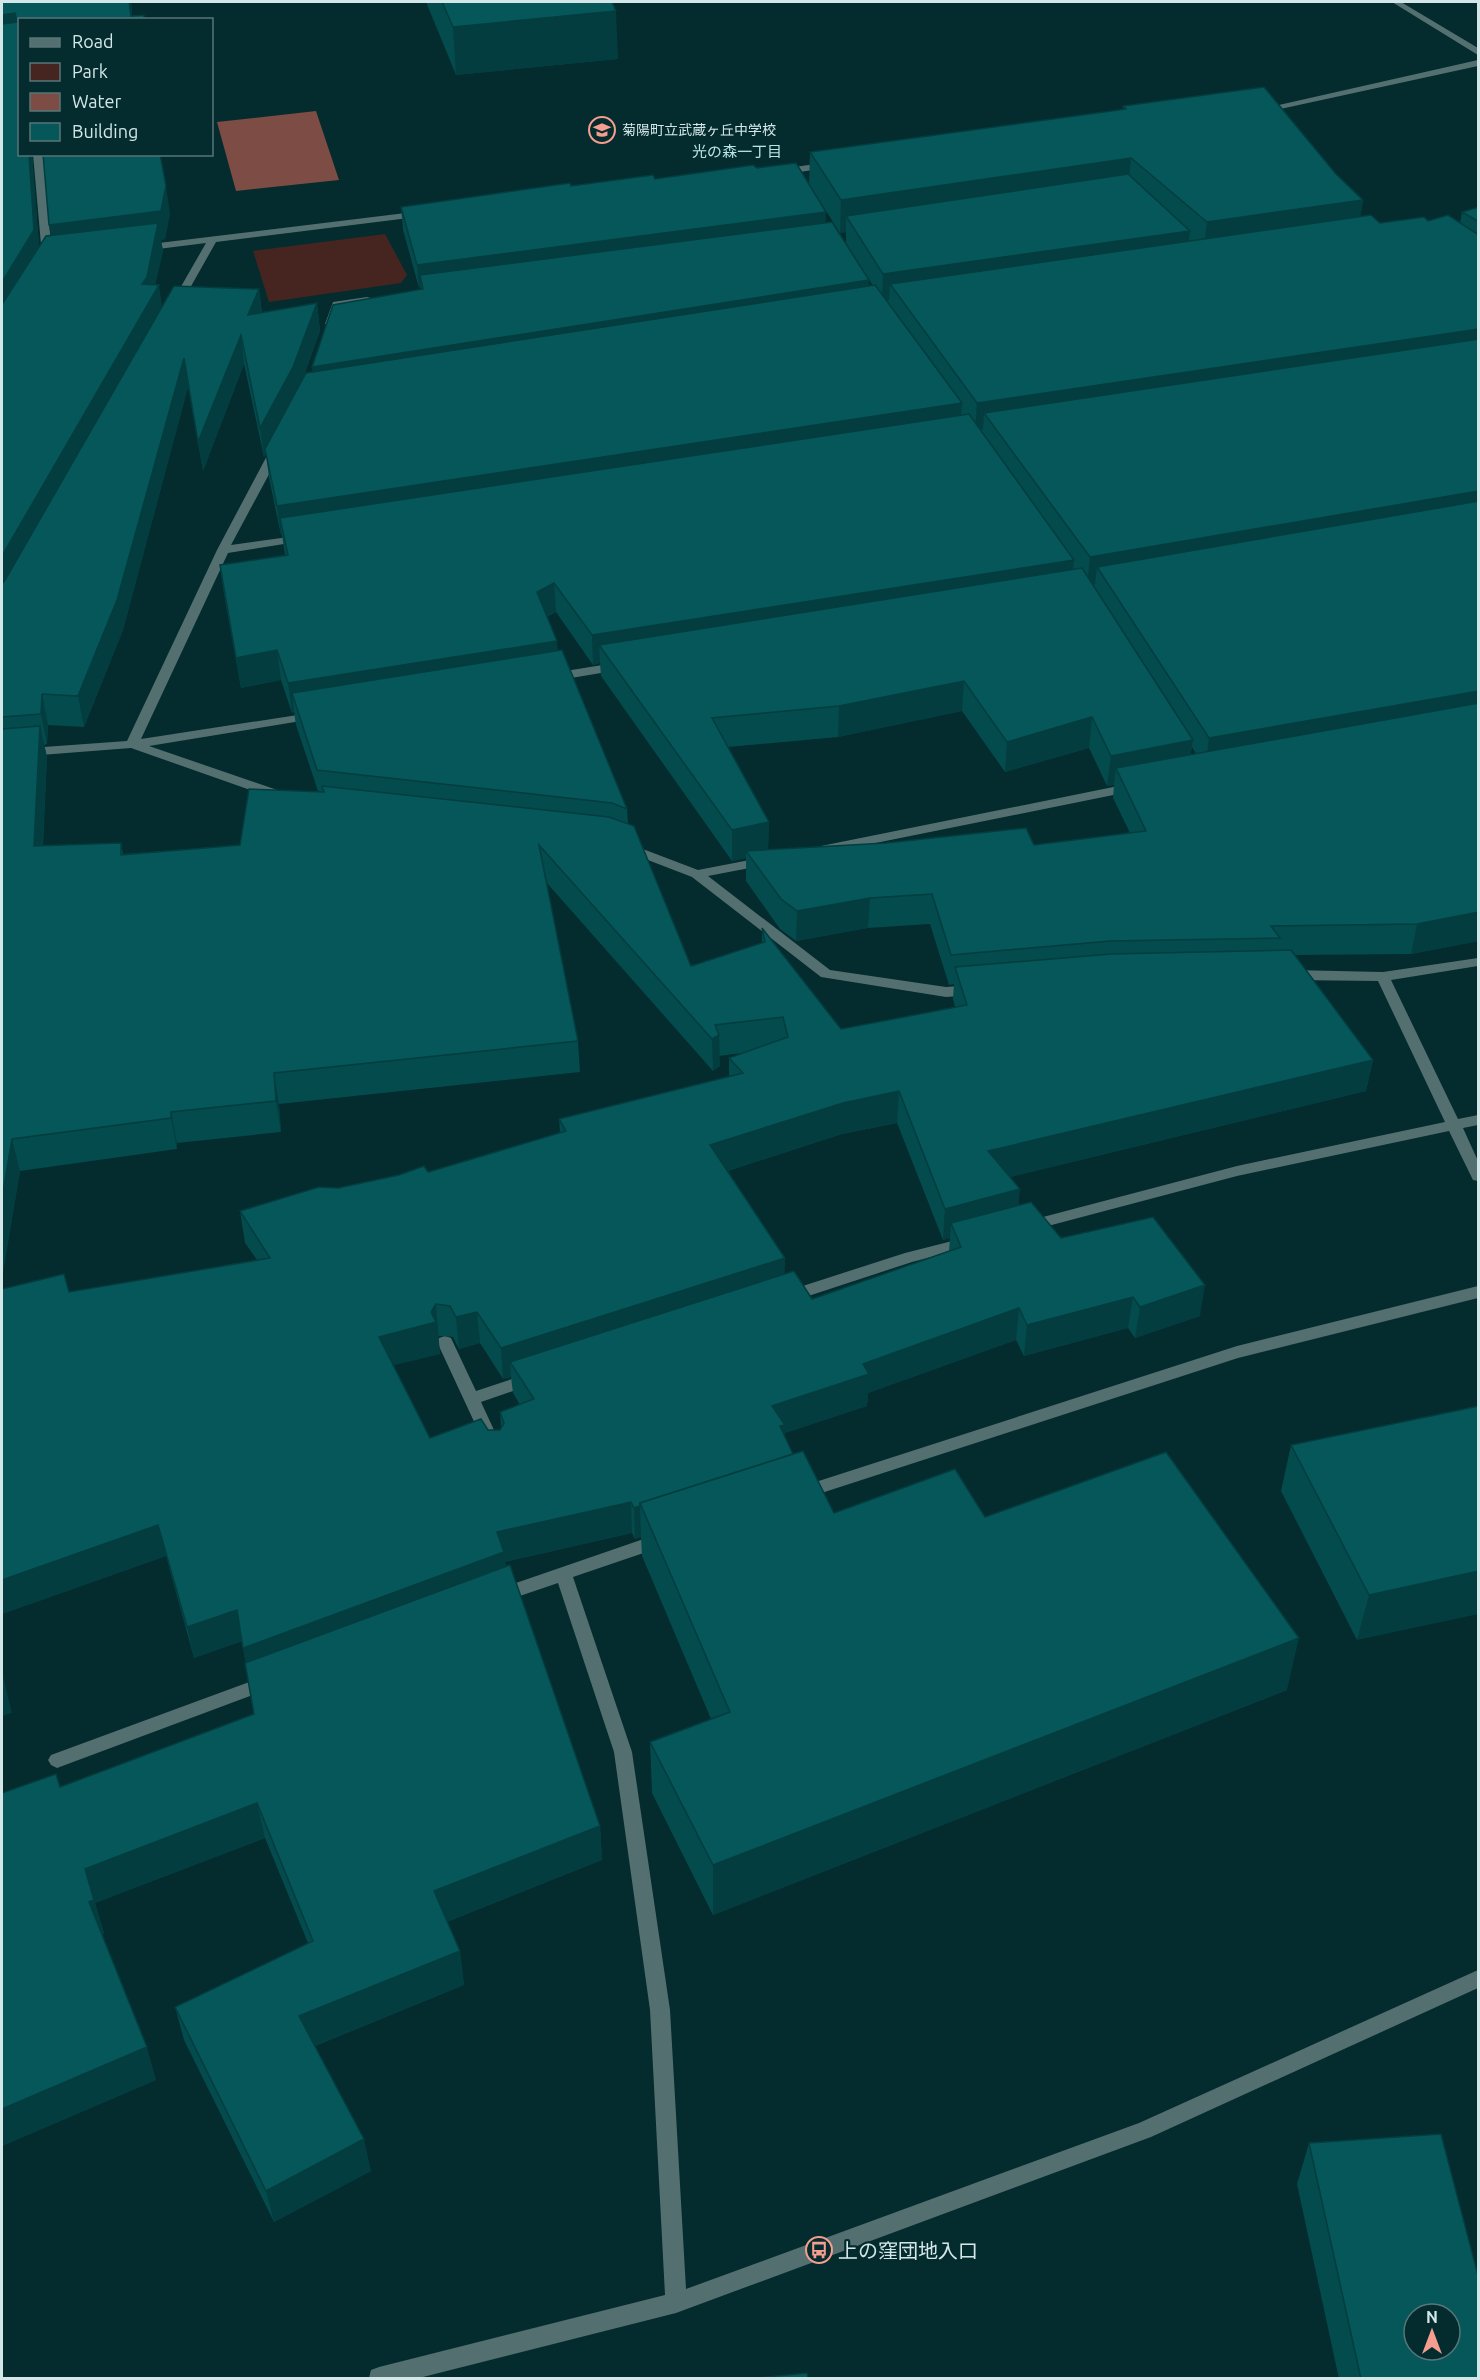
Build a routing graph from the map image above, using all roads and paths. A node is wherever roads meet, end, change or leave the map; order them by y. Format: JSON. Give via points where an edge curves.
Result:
{"nodes":[{"id":1,"x":1396,"y":2,"type":"edge"},
{"id":2,"x":1479,"y":52,"type":"edge"},
{"id":3,"x":1479,"y":63,"type":"edge"},
{"id":4,"x":1246,"y":113,"type":"edge"},
{"id":5,"x":38,"y":156,"type":"edge"},
{"id":6,"x":839,"y":164,"type":"edge"},
{"id":7,"x":769,"y":173,"type":"edge"},
{"id":8,"x":438,"y":212,"type":"edge"},
{"id":9,"x":213,"y":239,"type":"junction"},
{"id":10,"x":130,"y":249,"type":"edge"},
{"id":11,"x":59,"y":258,"type":"edge"},
{"id":12,"x":47,"y":259,"type":"junction"},
{"id":13,"x":40,"y":269,"type":"edge"},
{"id":14,"x":385,"y":297,"type":"edge"},
{"id":15,"x":172,"y":311,"type":"edge"},
{"id":16,"x":326,"y":335,"type":"edge"},
{"id":17,"x":282,"y":438,"type":"edge"},
{"id":18,"x":316,"y":536,"type":"edge"},
{"id":19,"x":223,"y":550,"type":"junction"},
{"id":20,"x":637,"y":663,"type":"edge"},
{"id":21,"x":543,"y":678,"type":"edge"},
{"id":22,"x":332,"y":712,"type":"edge"},
{"id":23,"x":132,"y":744,"type":"junction"},
{"id":24,"x":2,"y":754,"type":"edge"},
{"id":25,"x":1142,"y":786,"type":"edge"},
{"id":26,"x":291,"y":799,"type":"edge"},
{"id":27,"x":613,"y":842,"type":"edge"},
{"id":28,"x":802,"y":853,"type":"edge"},
{"id":29,"x":779,"y":858,"type":"edge"},
{"id":30,"x":697,"y":874,"type":"junction"},
{"id":31,"x":1479,"y":962,"type":"edge"},
{"id":32,"x":1279,"y":975,"type":"edge"},
{"id":33,"x":1383,"y":977,"type":"junction"},
{"id":34,"x":992,"y":988,"type":"edge"},
{"id":35,"x":1479,"y":1120,"type":"edge"},
{"id":36,"x":1454,"y":1125,"type":"junction"},
{"id":37,"x":1479,"y":1176,"type":"edge"},
{"id":38,"x":1011,"y":1230,"type":"edge"},
{"id":39,"x":989,"y":1236,"type":"edge"},
{"id":40,"x":1479,"y":1292,"type":"edge"},
{"id":41,"x":775,"y":1300,"type":"edge"},
{"id":42,"x":445,"y":1342,"type":"dead end"},
{"id":43,"x":540,"y":1376,"type":"edge"},
{"id":44,"x":473,"y":1398,"type":"junction"},
{"id":45,"x":497,"y":1455,"type":"edge"},
{"id":46,"x":786,"y":1499,"type":"edge"},
{"id":47,"x":674,"y":1536,"type":"edge"},
{"id":48,"x":563,"y":1572,"type":"junction"},
{"id":49,"x":484,"y":1601,"type":"edge"},
{"id":50,"x":282,"y":1676,"type":"edge"},
{"id":51,"x":57,"y":1760,"type":"dead end"},
{"id":52,"x":1479,"y":1979,"type":"edge"},
{"id":53,"x":676,"y":2303,"type":"junction"},
{"id":54,"x":379,"y":2379,"type":"edge"}],
"edges":[{"from":1,"to":2,"type":"street"},
{"from":3,"to":4,"type":"street"},
{"from":5,"to":12,"type":"street"},
{"from":6,"to":7,"type":"street","via":[[796,175]]},
{"from":8,"to":9,"type":"street"},
{"from":9,"to":10,"type":"street"},
{"from":9,"to":15,"type":"street"},
{"from":11,"to":12,"type":"street"},
{"from":12,"to":13,"type":"street"},
{"from":14,"to":16,"type":"street","via":[[337,304]]},
{"from":17,"to":19,"type":"street"},
{"from":18,"to":19,"type":"street"},
{"from":19,"to":23,"type":"street"},
{"from":20,"to":21,"type":"street"},
{"from":22,"to":23,"type":"street"},
{"from":23,"to":24,"type":"street"},
{"from":23,"to":26,"type":"street"},
{"from":25,"to":28,"type":"street"},
{"from":27,"to":30,"type":"street"},
{"from":29,"to":30,"type":"street"},
{"from":30,"to":34,"type":"street","via":[[826,974],[946,992]]},
{"from":31,"to":33,"type":"street"},
{"from":32,"to":33,"type":"street"},
{"from":33,"to":36,"type":"street"},
{"from":35,"to":36,"type":"street"},
{"from":36,"to":37,"type":"street"},
{"from":36,"to":38,"type":"street","via":[[1237,1171]]},
{"from":39,"to":41,"type":"street"},
{"from":40,"to":46,"type":"street","via":[[1237,1352]]},
{"from":42,"to":44,"type":"street"},
{"from":43,"to":44,"type":"street"},
{"from":44,"to":45,"type":"street"},
{"from":47,"to":48,"type":"street"},
{"from":48,"to":49,"type":"street"},
{"from":48,"to":53,"type":"street","via":[[623,1752],[660,2010]]},
{"from":50,"to":51,"type":"street"},
{"from":52,"to":53,"type":"street","via":[[1144,2130]]},
{"from":53,"to":54,"type":"street"}]}
